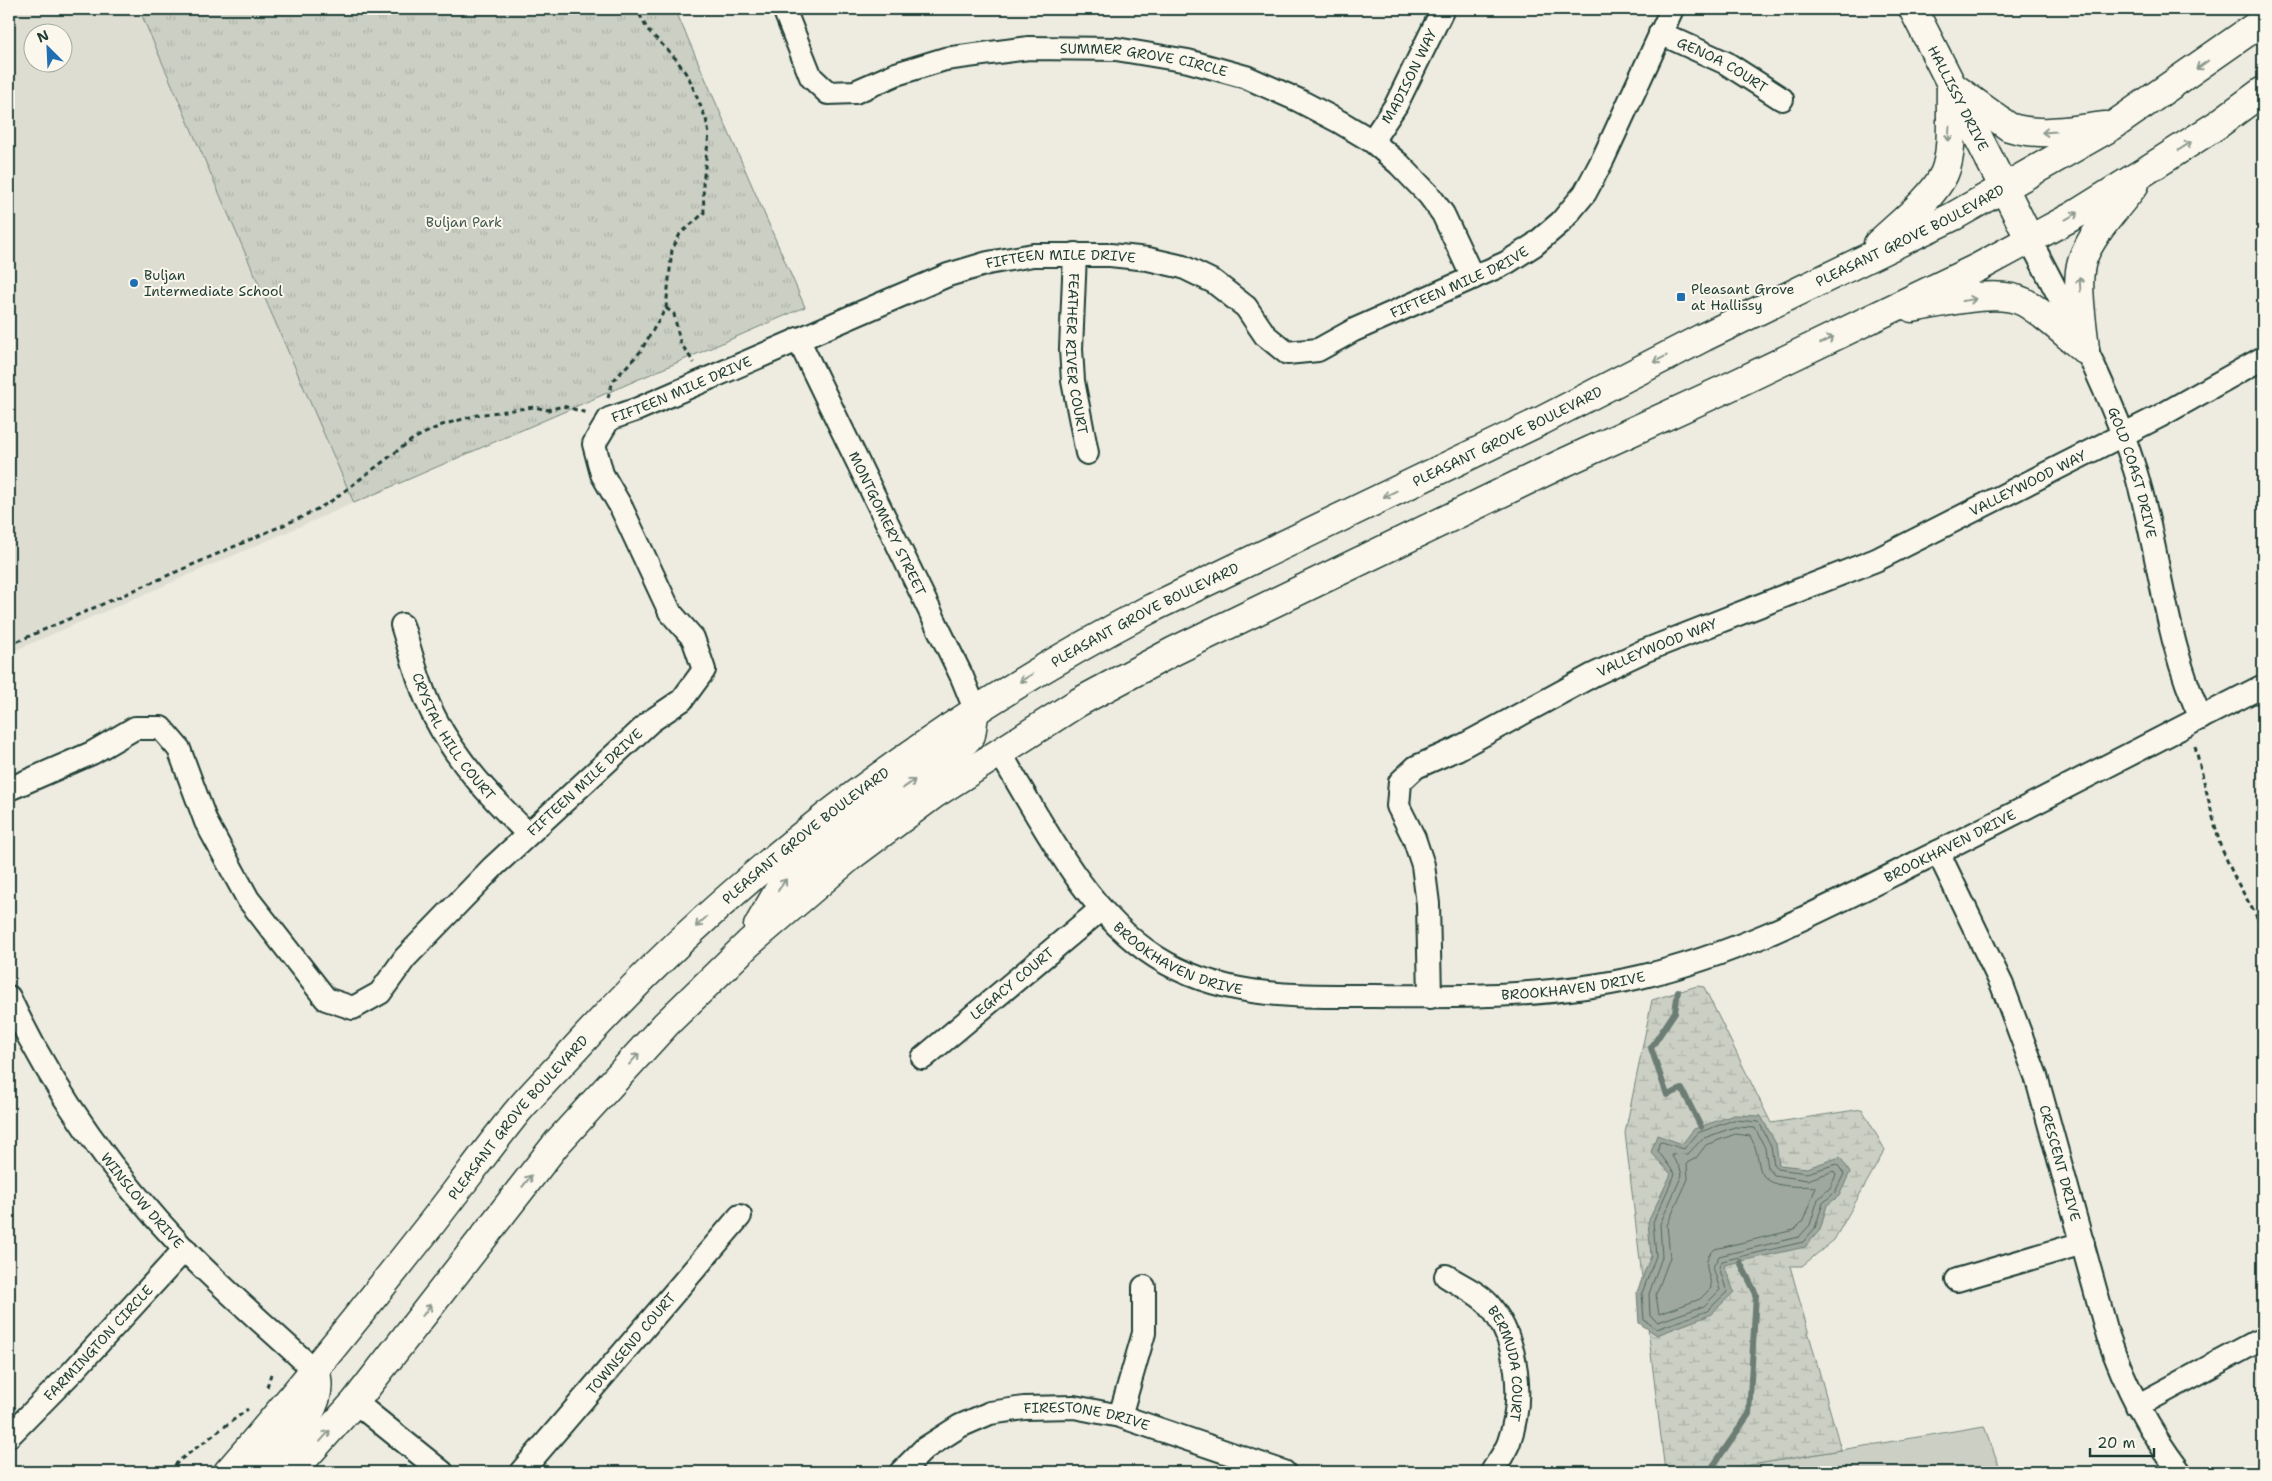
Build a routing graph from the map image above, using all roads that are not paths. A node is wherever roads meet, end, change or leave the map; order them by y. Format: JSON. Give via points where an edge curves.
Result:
{"nodes":[{"id":1,"x":784,"y":9,"type":"edge"},
{"id":2,"x":1443,"y":9,"type":"edge"},
{"id":3,"x":1672,"y":9,"type":"edge"},
{"id":4,"x":1913,"y":9,"type":"edge"},
{"id":5,"x":2263,"y":21,"type":"edge"},
{"id":6,"x":1660,"y":33,"type":"junction"},
{"id":7,"x":1952,"y":85,"type":"junction"},
{"id":8,"x":2263,"y":91,"type":"edge"},
{"id":9,"x":1782,"y":100,"type":"dead end"},
{"id":10,"x":2114,"y":125,"type":"junction"},
{"id":11,"x":1372,"y":141,"type":"junction"},
{"id":12,"x":2144,"y":172,"type":"junction"},
{"id":13,"x":2004,"y":188,"type":"junction"},
{"id":14,"x":2030,"y":240,"type":"junction"},
{"id":15,"x":1075,"y":254,"type":"junction"},
{"id":16,"x":1860,"y":262,"type":"junction"},
{"id":17,"x":1473,"y":278,"type":"junction"},
{"id":18,"x":1886,"y":311,"type":"junction"},
{"id":19,"x":798,"y":339,"type":"junction"},
{"id":20,"x":2085,"y":350,"type":"junction"},
{"id":21,"x":2263,"y":358,"type":"edge"},
{"id":22,"x":2123,"y":434,"type":"junction"},
{"id":23,"x":1087,"y":453,"type":"dead end"},
{"id":24,"x":402,"y":625,"type":"dead end"},
{"id":25,"x":2263,"y":686,"type":"edge"},
{"id":26,"x":975,"y":710,"type":"junction"},
{"id":27,"x":2201,"y":718,"type":"junction"},
{"id":28,"x":999,"y":751,"type":"junction"},
{"id":29,"x":9,"y":789,"type":"edge"},
{"id":30,"x":528,"y":834,"type":"junction"},
{"id":31,"x":1938,"y":852,"type":"junction"},
{"id":32,"x":1101,"y":909,"type":"junction"},
{"id":33,"x":749,"y":942,"type":"junction"},
{"id":34,"x":9,"y":997,"type":"edge"},
{"id":35,"x":1430,"y":997,"type":"junction"},
{"id":36,"x":924,"y":1058,"type":"dead end"},
{"id":37,"x":740,"y":1216,"type":"dead end"},
{"id":38,"x":2083,"y":1243,"type":"junction"},
{"id":39,"x":185,"y":1249,"type":"junction"},
{"id":40,"x":1446,"y":1276,"type":"dead end"},
{"id":41,"x":1957,"y":1280,"type":"dead end"},
{"id":42,"x":1144,"y":1287,"type":"dead end"},
{"id":43,"x":2256,"y":1342,"type":"dead end"},
{"id":44,"x":315,"y":1370,"type":"junction"},
{"id":45,"x":355,"y":1402,"type":"junction"},
{"id":46,"x":2137,"y":1406,"type":"junction"},
{"id":47,"x":1120,"y":1416,"type":"junction"},
{"id":48,"x":9,"y":1436,"type":"edge"},
{"id":49,"x":1256,"y":1468,"type":"edge"},
{"id":50,"x":228,"y":1472,"type":"edge"},
{"id":51,"x":260,"y":1472,"type":"edge"},
{"id":52,"x":292,"y":1472,"type":"edge"},
{"id":53,"x":442,"y":1472,"type":"edge"},
{"id":54,"x":521,"y":1472,"type":"edge"},
{"id":55,"x":901,"y":1472,"type":"edge"},
{"id":56,"x":1284,"y":1472,"type":"edge"},
{"id":57,"x":1492,"y":1472,"type":"edge"},
{"id":58,"x":2180,"y":1472,"type":"edge"}],
"edges":[{"from":1,"to":11,"type":"street","name":"SUMMER GROVE CIRCLE","via":[[811,76],[828,93],[856,92],[896,74],[945,59],[1029,48],[1116,49],[1188,61],[1246,77],[1298,100]]},
{"from":2,"to":11,"type":"street","name":"MADISON WAY","via":[[1396,105]]},
{"from":3,"to":6,"type":"street","name":"FIFTEEN MILE DRIVE"},
{"from":4,"to":7,"type":"main road","name":"HALLISSY DRIVE"},
{"from":5,"to":10,"type":"main road","name":"PLEASANT GROVE BOULEVARD","one_way":true},
{"from":6,"to":9,"type":"street","name":"GENOA COURT","via":[[1726,63]]},
{"from":6,"to":17,"type":"street","name":"FIFTEEN MILE DRIVE","via":[[1585,192],[1561,222],[1534,245],[1506,263]]},
{"from":10,"to":7,"type":"main road","one_way":true,"via":[[2042,133],[2019,130],[2009,127]]},
{"from":7,"to":13,"type":"main road","name":"HALLISSY DRIVE"},
{"from":7,"to":16,"type":"main road","one_way":true,"via":[[1945,172],[1934,190]]},
{"from":12,"to":8,"type":"main road","one_way":true},
{"from":10,"to":13,"type":"main road","name":"PLEASANT GROVE BOULEVARD"},
{"from":11,"to":17,"type":"street","name":"SUMMER GROVE CIRCLE","via":[[1429,194],[1454,234]]},
{"from":14,"to":12,"type":"main road","one_way":true},
{"from":20,"to":12,"type":"main road","one_way":true,"via":[[2082,260]]},
{"from":13,"to":14,"type":"main road","name":"HALLISSY DRIVE"},
{"from":13,"to":16,"type":"main road","name":"PLEASANT GROVE BOULEVARD"},
{"from":14,"to":18,"type":"main road"},
{"from":14,"to":20,"type":"street","name":"GOLD COAST DRIVE"},
{"from":15,"to":17,"type":"street","name":"FIFTEEN MILE DRIVE","via":[[1148,259],[1183,267],[1214,282],[1246,307],[1265,335],[1287,353],[1318,350],[1354,330]]},
{"from":15,"to":19,"type":"street","name":"FIFTEEN MILE DRIVE","via":[[1034,255],[964,270],[908,290]]},
{"from":15,"to":23,"type":"street","name":"FEATHER RIVER COURT","via":[[1071,349],[1073,381]]},
{"from":16,"to":26,"type":"main road","name":"PLEASANT GROVE BOULEVARD","one_way":true,"via":[[1541,421],[1152,608]]},
{"from":18,"to":20,"type":"main road","one_way":true,"via":[[1993,296],[2011,298],[2024,302]]},
{"from":28,"to":18,"type":"main road","one_way":true,"via":[[1079,702],[1174,651]]},
{"from":19,"to":26,"type":"street","name":"MONTGOMERY STREET"},
{"from":19,"to":30,"type":"street","name":"FIFTEEN MILE DRIVE","via":[[609,419],[594,444],[602,474],[670,612],[693,638],[704,670],[682,700],[651,720]]},
{"from":20,"to":22,"type":"street","name":"GOLD COAST DRIVE"},
{"from":21,"to":22,"type":"street","name":"VALLEYWOOD WAY"},
{"from":22,"to":27,"type":"street","name":"GOLD COAST DRIVE","via":[[2145,505],[2178,662]]},
{"from":22,"to":35,"type":"street","name":"VALLEYWOOD WAY","via":[[1876,560],[1644,651],[1584,679],[1457,749],[1416,767],[1400,782],[1398,806],[1423,865],[1428,904]]},
{"from":24,"to":30,"type":"street","name":"CRYSTAL HILL COURT","via":[[434,718],[452,748],[471,774]]},
{"from":25,"to":27,"type":"street","name":"BROOKHAVEN DRIVE"},
{"from":33,"to":26,"type":"main road","one_way":true,"via":[[784,881],[958,748],[971,734]]},
{"from":26,"to":44,"type":"main road","name":"PLEASANT GROVE BOULEVARD","one_way":true,"via":[[887,769],[749,878],[629,989],[518,1111]]},
{"from":27,"to":31,"type":"street","name":"BROOKHAVEN DRIVE"},
{"from":28,"to":32,"type":"street","name":"BROOKHAVEN DRIVE","via":[[1078,880]]},
{"from":28,"to":33,"type":"main road","via":[[851,856]]},
{"from":29,"to":30,"type":"street","name":"FIFTEEN MILE DRIVE","via":[[92,753],[135,728],[161,728],[179,749],[206,822],[248,898],[326,999],[353,1008],[380,993],[405,958]]},
{"from":31,"to":35,"type":"street","name":"BROOKHAVEN DRIVE","via":[[1762,939],[1702,960],[1638,978],[1558,991]]},
{"from":31,"to":38,"type":"street","name":"CRESCENT DRIVE","via":[[2002,985],[2032,1066]]},
{"from":32,"to":35,"type":"street","name":"BROOKHAVEN DRIVE","via":[[1127,936],[1156,957],[1211,983],[1243,991],[1288,996]]},
{"from":32,"to":36,"type":"street","name":"LEGACY COURT"},
{"from":45,"to":33,"type":"main road","one_way":true,"via":[[557,1143],[666,1024]]},
{"from":34,"to":39,"type":"street","name":"WINSLOW DRIVE","via":[[88,1133],[136,1195]]},
{"from":37,"to":54,"type":"street","name":"TOWNSEND COURT"},
{"from":38,"to":41,"type":"street"},
{"from":38,"to":46,"type":"street","name":"CRESCENT DRIVE","via":[[2108,1336],[2120,1372]]},
{"from":39,"to":44,"type":"street","name":"WINSLOW DRIVE"},
{"from":39,"to":48,"type":"street","name":"FARMINGTON CIRCLE"},
{"from":40,"to":57,"type":"street","name":"BERMUDA COURT","via":[[1489,1304],[1505,1329],[1514,1360],[1514,1421],[1509,1444]]},
{"from":42,"to":47,"type":"street","via":[[1144,1333]]},
{"from":43,"to":46,"type":"street"},
{"from":44,"to":50,"type":"main road","name":"PLEASANT GROVE BOULEVARD"},
{"from":44,"to":51,"type":"main road","via":[[319,1382],[318,1396],[312,1411]]},
{"from":52,"to":45,"type":"main road","one_way":true},
{"from":45,"to":53,"type":"street"},
{"from":46,"to":58,"type":"street","name":"CRESCENT DRIVE","via":[[2160,1446]]},
{"from":47,"to":49,"type":"street","name":"FIRESTONE DRIVE"},
{"from":47,"to":55,"type":"street","name":"FIRESTONE DRIVE","via":[[1074,1407],[1024,1408],[990,1413],[960,1426],[924,1449]]},
{"from":49,"to":56,"type":"street","name":"FIRESTONE DRIVE"}]}
